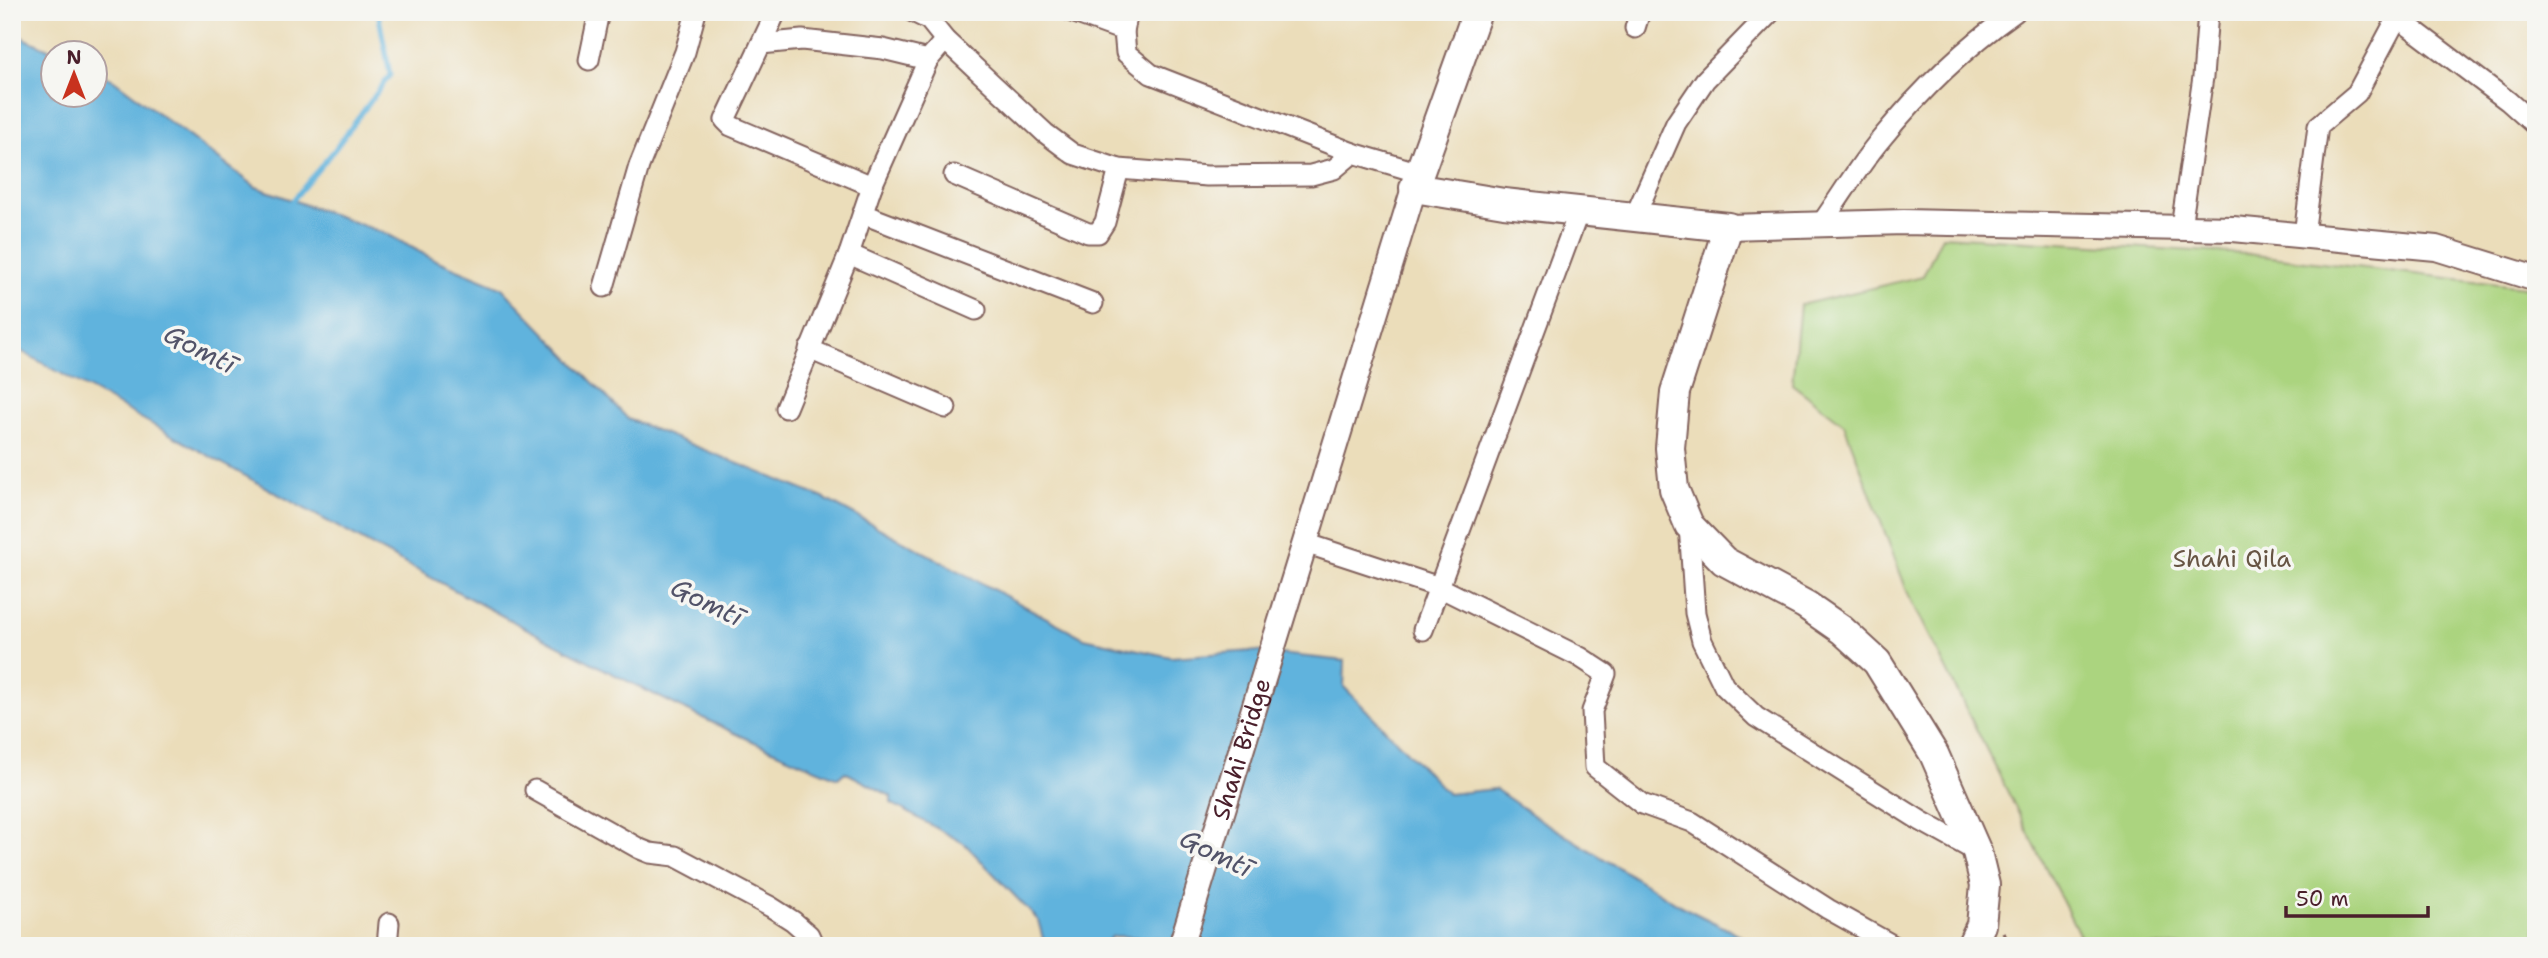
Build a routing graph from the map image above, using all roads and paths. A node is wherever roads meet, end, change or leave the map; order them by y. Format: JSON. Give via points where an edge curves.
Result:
{"nodes":[{"id":1,"x":599,"y":12,"type":"edge"},
{"id":2,"x":696,"y":12,"type":"edge"},
{"id":3,"x":776,"y":12,"type":"edge"},
{"id":4,"x":913,"y":12,"type":"edge"},
{"id":5,"x":1072,"y":12,"type":"edge"},
{"id":6,"x":1477,"y":12,"type":"edge"},
{"id":7,"x":1771,"y":12,"type":"edge"},
{"id":8,"x":2015,"y":12,"type":"edge"},
{"id":9,"x":2208,"y":12,"type":"edge"},
{"id":10,"x":2393,"y":15,"type":"edge"},
{"id":11,"x":1126,"y":22,"type":"edge"},
{"id":12,"x":945,"y":40,"type":"junction"},
{"id":13,"x":761,"y":44,"type":"junction"},
{"id":14,"x":589,"y":60,"type":"dead end"},
{"id":15,"x":928,"y":60,"type":"junction"},
{"id":16,"x":2536,"y":126,"type":"edge"},
{"id":17,"x":1353,"y":153,"type":"junction"},
{"id":18,"x":1119,"y":169,"type":"junction"},
{"id":19,"x":954,"y":176,"type":"dead end"},
{"id":20,"x":1417,"y":180,"type":"junction"},
{"id":21,"x":872,"y":186,"type":"junction"},
{"id":22,"x":1578,"y":212,"type":"junction"},
{"id":23,"x":863,"y":214,"type":"junction"},
{"id":24,"x":1634,"y":218,"type":"junction"},
{"id":25,"x":1822,"y":224,"type":"junction"},
{"id":26,"x":1728,"y":227,"type":"junction"},
{"id":27,"x":2181,"y":228,"type":"junction"},
{"id":28,"x":2304,"y":235,"type":"junction"},
{"id":29,"x":849,"y":254,"type":"junction"},
{"id":30,"x":2536,"y":279,"type":"edge"},
{"id":31,"x":604,"y":287,"type":"dead end"},
{"id":32,"x":1093,"y":303,"type":"dead end"},
{"id":33,"x":976,"y":310,"type":"dead end"},
{"id":34,"x":810,"y":349,"type":"junction"},
{"id":35,"x":786,"y":408,"type":"dead end"},
{"id":36,"x":946,"y":408,"type":"dead end"},
{"id":37,"x":1689,"y":525,"type":"junction"},
{"id":38,"x":1305,"y":543,"type":"junction"},
{"id":39,"x":1439,"y":587,"type":"junction"},
{"id":40,"x":1423,"y":629,"type":"dead end"},
{"id":41,"x":535,"y":790,"type":"dead end"},
{"id":42,"x":1977,"y":852,"type":"junction"},
{"id":43,"x":389,"y":923,"type":"dead end"},
{"id":44,"x":387,"y":946,"type":"edge"},
{"id":45,"x":814,"y":946,"type":"edge"},
{"id":46,"x":1181,"y":946,"type":"edge"},
{"id":47,"x":1894,"y":946,"type":"edge"},
{"id":48,"x":1971,"y":946,"type":"edge"}],
"edges":[{"from":1,"to":14,"type":"street"},
{"from":2,"to":31,"type":"street","via":[[685,52],[639,166]]},
{"from":3,"to":13,"type":"street"},
{"from":4,"to":12,"type":"street","via":[[929,20]]},
{"from":5,"to":11,"type":"street"},
{"from":6,"to":20,"type":"main road"},
{"from":7,"to":24,"type":"street","via":[[1705,80],[1676,123]]},
{"from":8,"to":25,"type":"street","via":[[1948,66],[1879,140]]},
{"from":9,"to":27,"type":"street"},
{"from":10,"to":16,"type":"street"},
{"from":10,"to":28,"type":"street","via":[[2357,93],[2318,126]]},
{"from":11,"to":17,"type":"street","via":[[1126,53],[1151,74]]},
{"from":12,"to":15,"type":"street"},
{"from":12,"to":18,"type":"street","via":[[1045,133],[1073,153]]},
{"from":13,"to":15,"type":"street","via":[[802,40],[883,49]]},
{"from":13,"to":21,"type":"street","via":[[726,120]]},
{"from":15,"to":21,"type":"street"},
{"from":17,"to":18,"type":"street","via":[[1334,170],[1311,176],[1207,176]]},
{"from":17,"to":20,"type":"street"},
{"from":18,"to":19,"type":"street","via":[[1098,233],[1088,233]]},
{"from":20,"to":22,"type":"main road","via":[[1504,203]]},
{"from":20,"to":38,"type":"street","name":"Shahi Bridge"},
{"from":21,"to":23,"type":"street"},
{"from":22,"to":24,"type":"main road"},
{"from":22,"to":39,"type":"street"},
{"from":23,"to":29,"type":"street"},
{"from":23,"to":32,"type":"street"},
{"from":24,"to":26,"type":"main road"},
{"from":25,"to":26,"type":"street"},
{"from":25,"to":27,"type":"street"},
{"from":26,"to":37,"type":"main road","via":[[1675,392],[1670,448],[1674,488]]},
{"from":27,"to":28,"type":"street"},
{"from":28,"to":30,"type":"street","via":[[2436,248]]},
{"from":29,"to":33,"type":"street"},
{"from":29,"to":34,"type":"street"},
{"from":34,"to":35,"type":"street"},
{"from":34,"to":36,"type":"street"},
{"from":37,"to":42,"type":"main road","via":[[1724,561],[1807,605],[1877,662],[1934,754]]},
{"from":37,"to":42,"type":"street","via":[[1695,613],[1702,641],[1724,686],[1756,717]]},
{"from":38,"to":39,"type":"street"},
{"from":38,"to":46,"type":"street","name":"Shahi Bridge"},
{"from":39,"to":40,"type":"street"},
{"from":39,"to":47,"type":"street","via":[[1605,674],[1592,711],[1595,767],[1642,804],[1692,822]]},
{"from":41,"to":45,"type":"street","via":[[640,849],[675,856],[771,907],[809,935]]},
{"from":42,"to":48,"type":"main road","via":[[1985,885],[1981,925]]},
{"from":43,"to":44,"type":"street"}]}
